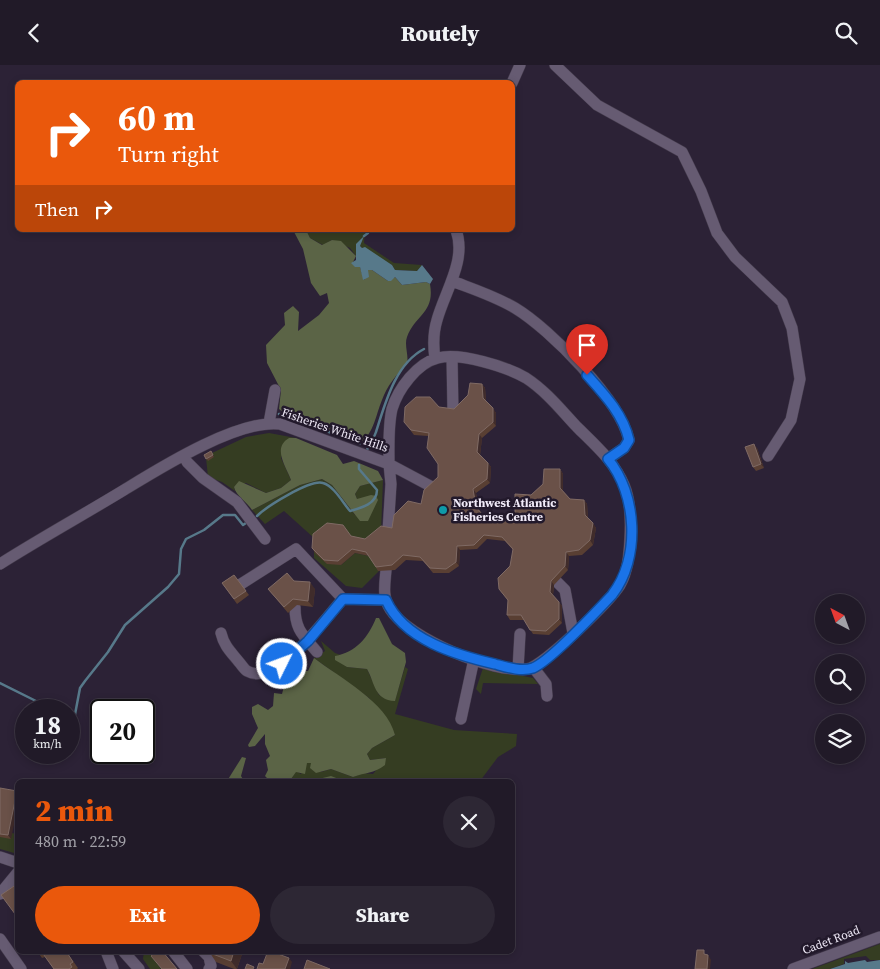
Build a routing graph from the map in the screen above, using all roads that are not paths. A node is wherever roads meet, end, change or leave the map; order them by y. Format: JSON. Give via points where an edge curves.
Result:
{"nodes":[{"id":1,"x":520,"y":65,"type":"edge"},
{"id":2,"x":555,"y":65,"type":"edge"},
{"id":3,"x":513,"y":80,"type":"edge"},
{"id":4,"x":457,"y":232,"type":"edge"},
{"id":5,"x":452,"y":281,"type":"junction"},
{"id":6,"x":452,"y":357,"type":"junction"},
{"id":7,"x":435,"y":359,"type":"junction"},
{"id":8,"x":275,"y":390,"type":"dead end"},
{"id":9,"x":453,"y":412,"type":"edge"},
{"id":10,"x":269,"y":423,"type":"junction"},
{"id":11,"x":216,"y":441,"type":"junction"},
{"id":12,"x":768,"y":456,"type":"dead end"},
{"id":13,"x":190,"y":457,"type":"junction"},
{"id":14,"x":608,"y":459,"type":"junction"},
{"id":15,"x":389,"y":464,"type":"junction"},
{"id":16,"x":129,"y":487,"type":"junction"},
{"id":17,"x":434,"y":488,"type":"edge"},
{"id":18,"x":388,"y":531,"type":"edge"},
{"id":19,"x":265,"y":539,"type":"dead end"},
{"id":20,"x":0,"y":564,"type":"edge"},
{"id":21,"x":386,"y":570,"type":"edge"},
{"id":22,"x":557,"y":582,"type":"edge"},
{"id":23,"x":241,"y":584,"type":"edge"},
{"id":24,"x":343,"y":599,"type":"junction"},
{"id":25,"x":386,"y":600,"type":"junction"},
{"id":26,"x":295,"y":607,"type":"edge"},
{"id":27,"x":221,"y":633,"type":"dead end"},
{"id":28,"x":573,"y":633,"type":"junction"},
{"id":29,"x":520,"y":634,"type":"dead end"},
{"id":30,"x":308,"y":641,"type":"junction"},
{"id":31,"x":316,"y":652,"type":"dead end"},
{"id":32,"x":474,"y":659,"type":"junction"},
{"id":33,"x":533,"y":667,"type":"junction"},
{"id":34,"x":518,"y":669,"type":"junction"},
{"id":35,"x":548,"y":696,"type":"dead end"},
{"id":36,"x":461,"y":719,"type":"dead end"},
{"id":37,"x":0,"y":857,"type":"edge"},
{"id":38,"x":15,"y":862,"type":"edge"},
{"id":39,"x":15,"y":876,"type":"edge"},
{"id":40,"x":0,"y":894,"type":"edge"},
{"id":41,"x":880,"y":937,"type":"edge"},
{"id":42,"x":0,"y":939,"type":"edge"},
{"id":43,"x":107,"y":954,"type":"edge"},
{"id":44,"x":127,"y":954,"type":"edge"},
{"id":45,"x":175,"y":954,"type":"edge"},
{"id":46,"x":206,"y":954,"type":"edge"},
{"id":47,"x":213,"y":968,"type":"edge"},
{"id":48,"x":21,"y":969,"type":"edge"},
{"id":49,"x":113,"y":969,"type":"edge"},
{"id":50,"x":139,"y":969,"type":"edge"},
{"id":51,"x":187,"y":969,"type":"edge"},
{"id":52,"x":793,"y":969,"type":"edge"}],
"edges":[{"from":1,"to":3,"type":"street"},
{"from":2,"to":12,"type":"street","via":[[598,105],[682,152],[717,233],[735,257],[782,302],[792,328],[800,379],[791,421]]},
{"from":4,"to":5,"type":"street","via":[[459,254]]},
{"from":5,"to":7,"type":"street","via":[[435,327]]},
{"from":5,"to":14,"type":"street","via":[[490,295],[535,320],[587,375],[626,427],[629,440],[624,448]]},
{"from":6,"to":7,"type":"street","name":"Fisheries White Hills"},
{"from":6,"to":9,"type":"street"},
{"from":6,"to":14,"type":"street","name":"Fisheries White Hills","via":[[496,366],[525,378],[541,389]]},
{"from":7,"to":15,"type":"street","name":"Fisheries White Hills","via":[[412,375],[397,397],[391,419]]},
{"from":8,"to":10,"type":"street"},
{"from":10,"to":11,"type":"street","name":"Fisheries White Hills"},
{"from":10,"to":15,"type":"street","name":"Fisheries White Hills","via":[[280,424]]},
{"from":11,"to":13,"type":"street","name":"Fisheries White Hills"},
{"from":11,"to":16,"type":"street","name":"Fisheries White Hills","via":[[203,443],[176,456],[140,476]]},
{"from":13,"to":16,"type":"street","name":"Fisheries White Hills"},
{"from":13,"to":19,"type":"street","via":[[203,479],[237,502]]},
{"from":14,"to":28,"type":"street","name":"Fisheries White Hills","via":[[619,474],[628,497],[628,565],[616,590]]},
{"from":15,"to":17,"type":"street"},
{"from":15,"to":18,"type":"street","name":"Fisheries White Hills"},
{"from":16,"to":20,"type":"street","name":"Fisheries White Hills"},
{"from":21,"to":25,"type":"street"},
{"from":22,"to":28,"type":"street","via":[[565,590]]},
{"from":23,"to":24,"type":"street","via":[[296,549]]},
{"from":24,"to":25,"type":"street"},
{"from":24,"to":30,"type":"street"},
{"from":25,"to":32,"type":"street","via":[[395,616],[416,634]]},
{"from":26,"to":30,"type":"street","via":[[295,622]]},
{"from":27,"to":30,"type":"street","via":[[223,643],[247,671],[260,673],[272,671]]},
{"from":28,"to":33,"type":"street","name":"Fisheries White Hills"},
{"from":29,"to":34,"type":"street"},
{"from":30,"to":31,"type":"street"},
{"from":32,"to":34,"type":"street"},
{"from":32,"to":36,"type":"street"},
{"from":33,"to":34,"type":"street"},
{"from":33,"to":35,"type":"street","via":[[546,684]]},
{"from":37,"to":38,"type":"street"},
{"from":39,"to":40,"type":"street"},
{"from":41,"to":52,"type":"street","name":"Cadet Road"},
{"from":42,"to":48,"type":"street"},
{"from":43,"to":49,"type":"street"},
{"from":44,"to":50,"type":"street"},
{"from":45,"to":51,"type":"street"},
{"from":46,"to":47,"type":"street"}]}
